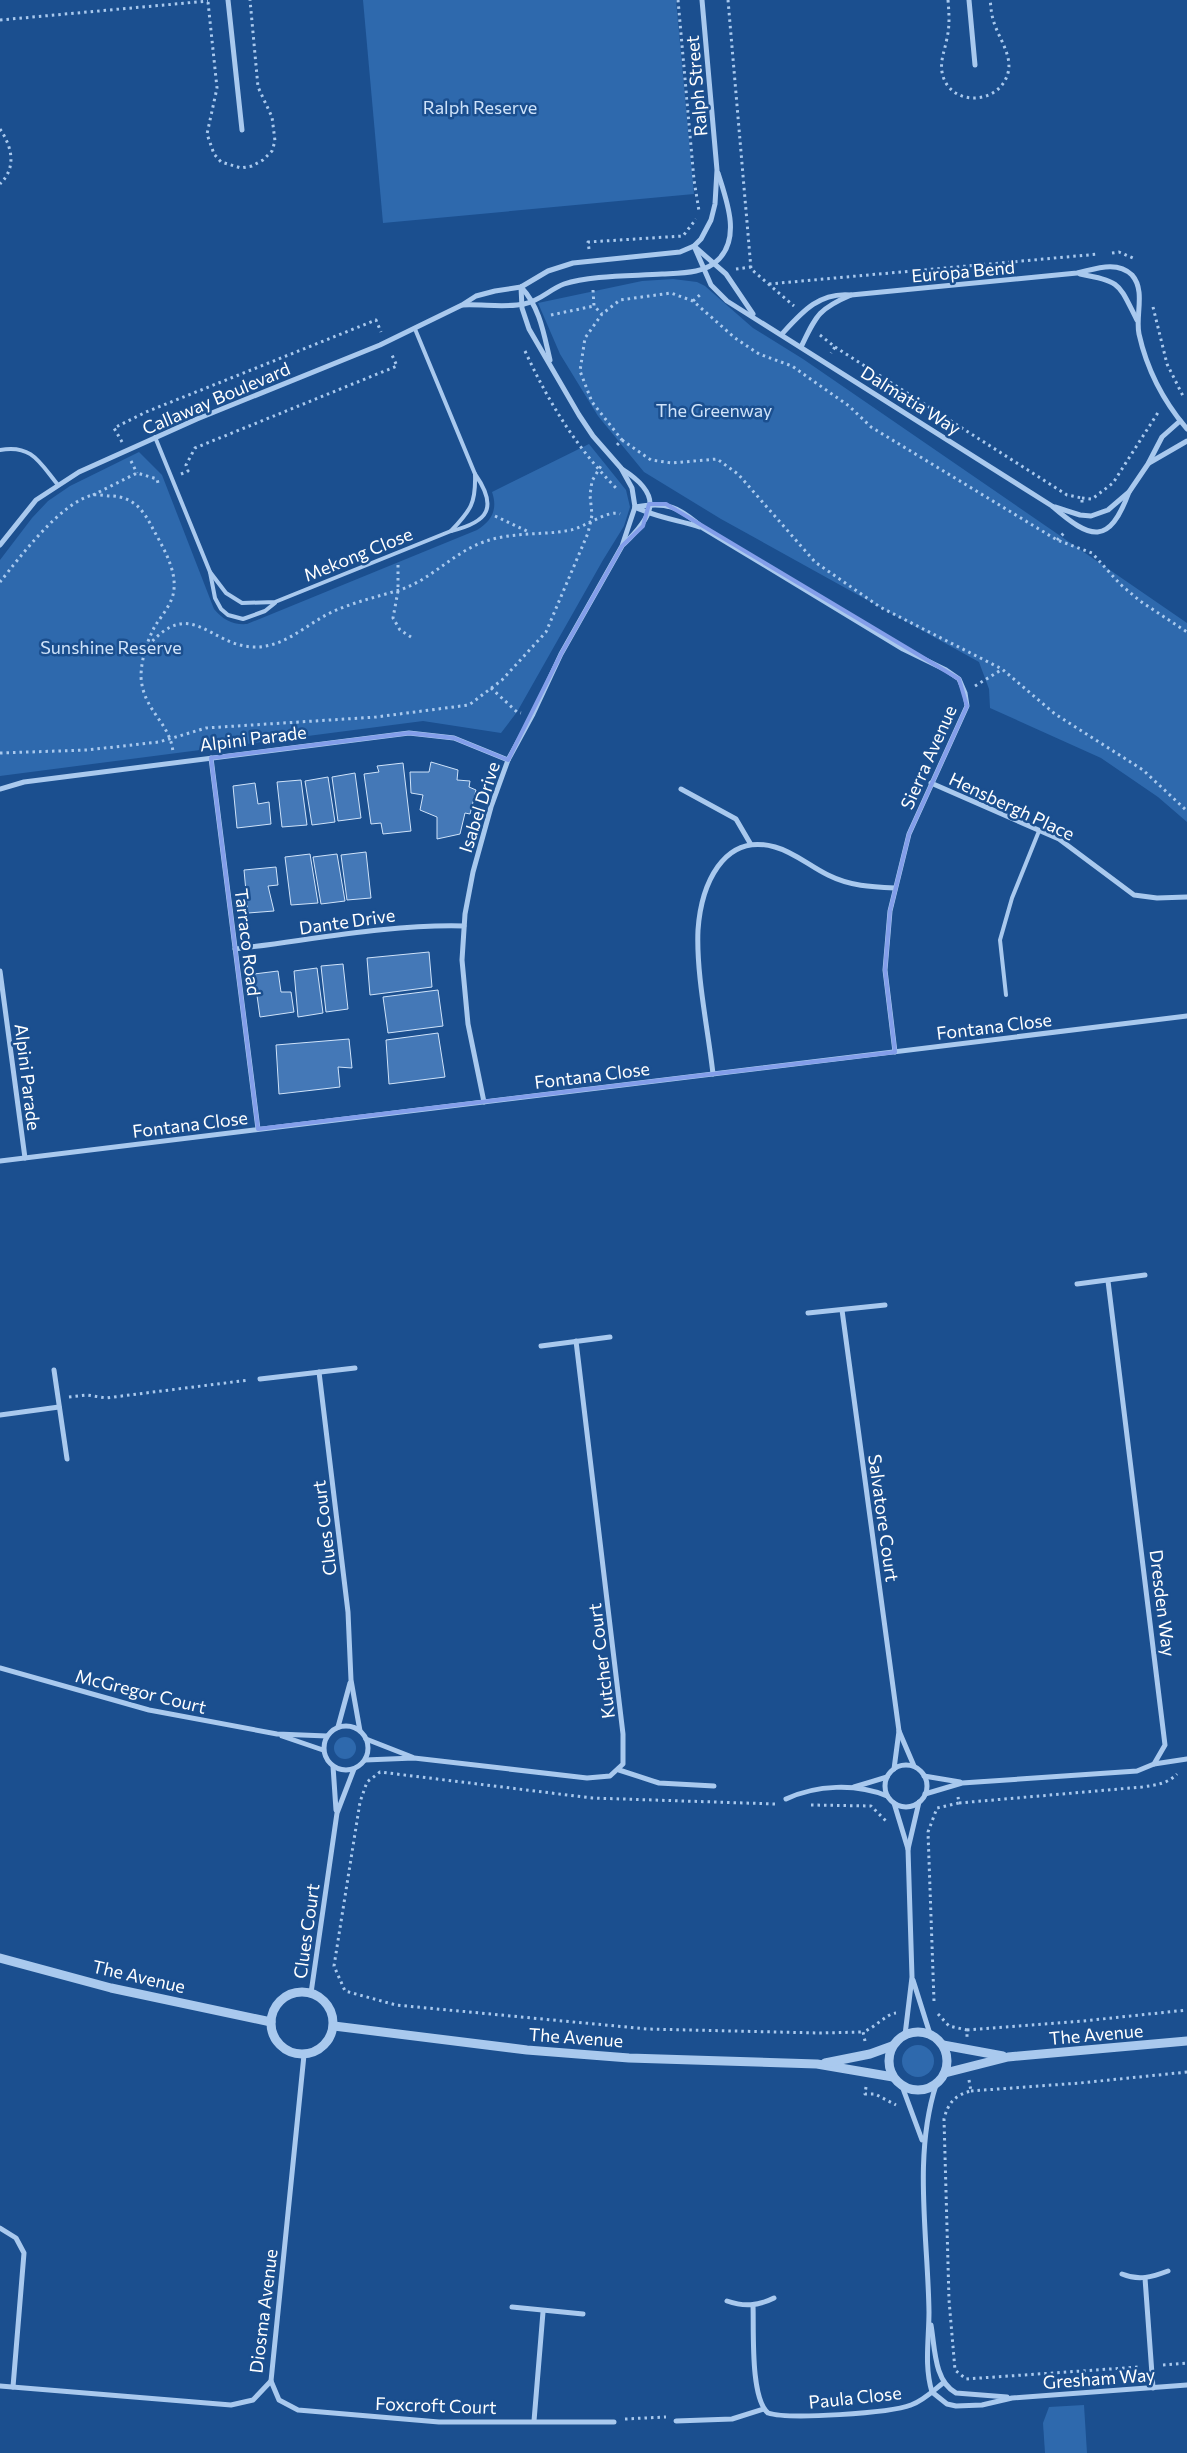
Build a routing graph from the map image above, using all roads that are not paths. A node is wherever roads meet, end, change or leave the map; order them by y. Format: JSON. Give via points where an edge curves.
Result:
{"nodes":[{"id":1,"x":228,"y":0,"type":"edge"},
{"id":2,"x":702,"y":0,"type":"edge"},
{"id":3,"x":970,"y":0,"type":"edge"},
{"id":4,"x":976,"y":65,"type":"dead end"},
{"id":5,"x":242,"y":130,"type":"dead end"},
{"id":6,"x":717,"y":170,"type":"junction"},
{"id":7,"x":694,"y":246,"type":"junction"},
{"id":8,"x":715,"y":263,"type":"junction"},
{"id":9,"x":710,"y":268,"type":"joint"},
{"id":10,"x":703,"y":269,"type":"junction"},
{"id":11,"x":1077,"y":273,"type":"junction"},
{"id":12,"x":521,"y":287,"type":"junction"},
{"id":13,"x":851,"y":295,"type":"junction"},
{"id":14,"x":532,"y":302,"type":"junction"},
{"id":15,"x":462,"y":305,"type":"junction"},
{"id":16,"x":521,"y":305,"type":"junction"},
{"id":17,"x":755,"y":316,"type":"junction"},
{"id":18,"x":1137,"y":320,"type":"junction"},
{"id":19,"x":415,"y":329,"type":"junction"},
{"id":20,"x":782,"y":334,"type":"junction"},
{"id":21,"x":800,"y":346,"type":"junction"},
{"id":22,"x":551,"y":366,"type":"junction"},
{"id":23,"x":1180,"y":421,"type":"junction"},
{"id":24,"x":1187,"y":429,"type":"edge"},
{"id":25,"x":155,"y":437,"type":"junction"},
{"id":26,"x":1187,"y":441,"type":"edge"},
{"id":27,"x":0,"y":450,"type":"edge"},
{"id":28,"x":1148,"y":464,"type":"junction"},
{"id":29,"x":622,"y":468,"type":"junction"},
{"id":30,"x":475,"y":474,"type":"junction"},
{"id":31,"x":58,"y":485,"type":"junction"},
{"id":32,"x":1129,"y":492,"type":"junction"},
{"id":33,"x":1052,"y":506,"type":"junction"},
{"id":34,"x":635,"y":507,"type":"junction"},
{"id":35,"x":649,"y":509,"type":"junction"},
{"id":36,"x":703,"y":528,"type":"junction"},
{"id":37,"x":451,"y":531,"type":"junction"},
{"id":38,"x":0,"y":545,"type":"edge"},
{"id":39,"x":622,"y":546,"type":"junction"},
{"id":40,"x":210,"y":572,"type":"junction"},
{"id":41,"x":275,"y":602,"type":"junction"},
{"id":42,"x":210,"y":758,"type":"junction"},
{"id":43,"x":508,"y":760,"type":"junction"},
{"id":44,"x":931,"y":783,"type":"junction"},
{"id":45,"x":0,"y":789,"type":"edge"},
{"id":46,"x":681,"y":789,"type":"dead end"},
{"id":47,"x":1039,"y":831,"type":"junction"},
{"id":48,"x":750,"y":843,"type":"junction"},
{"id":49,"x":895,"y":888,"type":"junction"},
{"id":50,"x":1187,"y":897,"type":"edge"},
{"id":51,"x":464,"y":926,"type":"junction"},
{"id":52,"x":235,"y":949,"type":"junction"},
{"id":53,"x":0,"y":970,"type":"edge"},
{"id":54,"x":1006,"y":995,"type":"dead end"},
{"id":55,"x":1187,"y":1016,"type":"edge"},
{"id":56,"x":895,"y":1052,"type":"junction"},
{"id":57,"x":714,"y":1074,"type":"junction"},
{"id":58,"x":484,"y":1102,"type":"junction"},
{"id":59,"x":258,"y":1129,"type":"junction"},
{"id":60,"x":25,"y":1158,"type":"junction"},
{"id":61,"x":0,"y":1161,"type":"edge"},
{"id":62,"x":1145,"y":1275,"type":"dead end"},
{"id":63,"x":1108,"y":1281,"type":"junction"},
{"id":64,"x":1077,"y":1284,"type":"dead end"},
{"id":65,"x":885,"y":1305,"type":"dead end"},
{"id":66,"x":842,"y":1310,"type":"junction"},
{"id":67,"x":808,"y":1313,"type":"dead end"},
{"id":68,"x":610,"y":1337,"type":"dead end"},
{"id":69,"x":576,"y":1341,"type":"junction"},
{"id":70,"x":541,"y":1346,"type":"dead end"},
{"id":71,"x":355,"y":1368,"type":"dead end"},
{"id":72,"x":54,"y":1370,"type":"dead end"},
{"id":73,"x":319,"y":1372,"type":"junction"},
{"id":74,"x":260,"y":1379,"type":"road end"},
{"id":75,"x":60,"y":1408,"type":"junction"},
{"id":76,"x":0,"y":1415,"type":"edge"},
{"id":77,"x":67,"y":1459,"type":"dead end"},
{"id":78,"x":0,"y":1668,"type":"edge"},
{"id":79,"x":351,"y":1680,"type":"junction"},
{"id":80,"x":338,"y":1727,"type":"junction"},
{"id":81,"x":360,"y":1731,"type":"junction"},
{"id":82,"x":898,"y":1731,"type":"junction"},
{"id":83,"x":277,"y":1734,"type":"junction"},
{"id":84,"x":327,"y":1736,"type":"junction"},
{"id":85,"x":366,"y":1739,"type":"junction"},
{"id":86,"x":324,"y":1750,"type":"junction"},
{"id":87,"x":414,"y":1758,"type":"junction"},
{"id":88,"x":1185,"y":1759,"type":"edge"},
{"id":89,"x":365,"y":1760,"type":"junction"},
{"id":90,"x":1154,"y":1764,"type":"junction"},
{"id":91,"x":333,"y":1766,"type":"junction"},
{"id":92,"x":914,"y":1766,"type":"junction"},
{"id":93,"x":354,"y":1769,"type":"junction"},
{"id":94,"x":894,"y":1769,"type":"junction"},
{"id":95,"x":619,"y":1770,"type":"junction"},
{"id":96,"x":924,"y":1776,"type":"junction"},
{"id":97,"x":887,"y":1777,"type":"junction"},
{"id":98,"x":962,"y":1783,"type":"junction"},
{"id":99,"x":714,"y":1786,"type":"dead end"},
{"id":100,"x":851,"y":1788,"type":"junction"},
{"id":101,"x":925,"y":1794,"type":"junction"},
{"id":102,"x":887,"y":1796,"type":"junction"},
{"id":103,"x":785,"y":1802,"type":"road end"},
{"id":104,"x":919,"y":1802,"type":"junction"},
{"id":105,"x":894,"y":1803,"type":"junction"},
{"id":106,"x":337,"y":1813,"type":"junction"},
{"id":107,"x":908,"y":1849,"type":"junction"},
{"id":108,"x":0,"y":1958,"type":"edge"},
{"id":109,"x":912,"y":1977,"type":"junction"},
{"id":110,"x":310,"y":1993,"type":"junction"},
{"id":111,"x":271,"y":2022,"type":"junction"},
{"id":112,"x":334,"y":2026,"type":"junction"},
{"id":113,"x":930,"y":2034,"type":"junction"},
{"id":114,"x":905,"y":2035,"type":"junction"},
{"id":115,"x":1187,"y":2041,"type":"edge"},
{"id":116,"x":943,"y":2045,"type":"junction"},
{"id":117,"x":892,"y":2046,"type":"junction"},
{"id":118,"x":304,"y":2055,"type":"junction"},
{"id":119,"x":1008,"y":2057,"type":"junction"},
{"id":120,"x":817,"y":2064,"type":"junction"},
{"id":121,"x":945,"y":2073,"type":"junction"},
{"id":122,"x":893,"y":2077,"type":"junction"},
{"id":123,"x":936,"y":2085,"type":"junction"},
{"id":124,"x":902,"y":2086,"type":"junction"},
{"id":125,"x":923,"y":2143,"type":"junction"},
{"id":126,"x":0,"y":2228,"type":"edge"},
{"id":127,"x":1168,"y":2271,"type":"dead end"},
{"id":128,"x":1122,"y":2274,"type":"dead end"},
{"id":129,"x":1145,"y":2278,"type":"junction"},
{"id":130,"x":774,"y":2298,"type":"dead end"},
{"id":131,"x":727,"y":2301,"type":"dead end"},
{"id":132,"x":753,"y":2305,"type":"junction"},
{"id":133,"x":512,"y":2308,"type":"dead end"},
{"id":134,"x":543,"y":2312,"type":"junction"},
{"id":135,"x":582,"y":2314,"type":"dead end"},
{"id":136,"x":929,"y":2314,"type":"junction"},
{"id":137,"x":271,"y":2381,"type":"junction"},
{"id":138,"x":943,"y":2383,"type":"junction"},
{"id":139,"x":1187,"y":2385,"type":"edge"},
{"id":140,"x":0,"y":2386,"type":"edge"},
{"id":141,"x":13,"y":2387,"type":"junction"},
{"id":142,"x":1153,"y":2388,"type":"junction"},
{"id":143,"x":932,"y":2392,"type":"junction"},
{"id":144,"x":1012,"y":2398,"type":"junction"},
{"id":145,"x":764,"y":2409,"type":"junction"},
{"id":146,"x":534,"y":2421,"type":"junction"},
{"id":147,"x":676,"y":2421,"type":"road end"},
{"id":148,"x":614,"y":2422,"type":"road end"}],
"edges":[{"from":1,"to":5,"type":"street"},
{"from":2,"to":6,"type":"street","name":"Ralph Street"},
{"from":3,"to":4,"type":"street"},
{"from":6,"to":7,"type":"street","name":"Ralph Street","via":[[712,220]]},
{"from":6,"to":8,"type":"street","name":"Ralph Street","via":[[728,204],[730,237],[726,250]]},
{"from":7,"to":8,"type":"street","name":"Dalmatia Way"},
{"from":7,"to":10,"type":"street","name":"Dalmatia Way"},
{"from":7,"to":12,"type":"street","name":"Callaway Boulevard","via":[[680,252],[559,266]]},
{"from":8,"to":9,"type":"street","name":"Ralph Street"},
{"from":8,"to":17,"type":"street","name":"Dalmatia Way"},
{"from":9,"to":10,"type":"street","name":"Callaway Boulevard"},
{"from":10,"to":14,"type":"street","name":"Callaway Boulevard","via":[[577,281],[555,288]]},
{"from":10,"to":17,"type":"street","name":"Dalmatia Way","via":[[711,285],[727,301]]},
{"from":11,"to":13,"type":"street","name":"Europa Bend"},
{"from":11,"to":18,"type":"street","name":"Europa Bend","via":[[1105,279],[1123,290]]},
{"from":11,"to":18,"type":"street","name":"Europa Bend","via":[[1103,267],[1124,269],[1133,276],[1139,290]]},
{"from":12,"to":14,"type":"street"},
{"from":12,"to":15,"type":"street","name":"Callaway Boulevard","via":[[485,292]]},
{"from":12,"to":16,"type":"street"},
{"from":13,"to":20,"type":"street","name":"Europa Bend","via":[[825,297],[801,312]]},
{"from":13,"to":21,"type":"street","name":"Europa Bend","via":[[827,306]]},
{"from":14,"to":16,"type":"street","name":"Callaway Boulevard"},
{"from":14,"to":22,"type":"street","via":[[543,329]]},
{"from":15,"to":16,"type":"street","name":"Callaway Boulevard"},
{"from":15,"to":19,"type":"street","name":"Callaway Boulevard"},
{"from":16,"to":22,"type":"street","via":[[529,329]]},
{"from":17,"to":20,"type":"street","name":"Dalmatia Way"},
{"from":18,"to":23,"type":"street","name":"Europa Bend","via":[[1152,373]]},
{"from":19,"to":25,"type":"street","name":"Callaway Boulevard"},
{"from":19,"to":30,"type":"lane","name":"Mekong Close"},
{"from":20,"to":21,"type":"street","name":"Dalmatia Way"},
{"from":21,"to":33,"type":"street","name":"Dalmatia Way"},
{"from":22,"to":29,"type":"street","via":[[579,415]]},
{"from":23,"to":24,"type":"street","name":"Europa Bend"},
{"from":23,"to":28,"type":"street","name":"Dalmatia Way","via":[[1158,442]]},
{"from":25,"to":31,"type":"street","name":"Callaway Boulevard"},
{"from":25,"to":40,"type":"lane","name":"Mekong Close"},
{"from":26,"to":28,"type":"street","name":"Dalmatia Way"},
{"from":27,"to":31,"type":"lane","via":[[17,448],[33,455]]},
{"from":28,"to":32,"type":"street","name":"Dalmatia Way"},
{"from":29,"to":34,"type":"street","via":[[632,488]]},
{"from":29,"to":35,"type":"street","via":[[647,488]]},
{"from":30,"to":37,"type":"lane","name":"Mekong Close","via":[[472,506]]},
{"from":30,"to":37,"type":"lane","name":"Mekong Close","via":[[488,495],[487,512],[480,522]]},
{"from":31,"to":38,"type":"street","name":"Callaway Boulevard","via":[[36,500]]},
{"from":32,"to":33,"type":"street","name":"Dalmatia Way","via":[[1100,514],[1080,515]]},
{"from":32,"to":33,"type":"street","name":"Dalmatia Way","via":[[1115,523],[1105,530],[1085,531]]},
{"from":34,"to":35,"type":"street","name":"Sierra Avenue"},
{"from":34,"to":35,"type":"street","name":"Sierra Avenue"},
{"from":34,"to":39,"type":"street","name":"Isabel Drive"},
{"from":35,"to":36,"type":"street","name":"Sierra Avenue"},
{"from":35,"to":36,"type":"street","name":"Sierra Avenue","via":[[666,504]]},
{"from":35,"to":39,"type":"street","name":"Isabel Drive","via":[[643,526]]},
{"from":36,"to":44,"type":"street","name":"Sierra Avenue","via":[[903,649],[959,679],[967,706]]},
{"from":37,"to":41,"type":"lane","name":"Mekong Close"},
{"from":39,"to":43,"type":"street","name":"Isabel Drive","via":[[561,654],[534,714]]},
{"from":40,"to":41,"type":"lane","name":"Mekong Close","via":[[226,593],[242,603]]},
{"from":40,"to":41,"type":"lane","name":"Mekong Close","via":[[215,598],[228,615],[243,619],[265,611]]},
{"from":42,"to":43,"type":"street","name":"Alpini Parade","via":[[409,733],[454,738]]},
{"from":42,"to":45,"type":"street","name":"Alpini Parade","via":[[24,782]]},
{"from":42,"to":52,"type":"street","name":"Tarraco Road"},
{"from":43,"to":51,"type":"street","name":"Isabel Drive","via":[[473,872]]},
{"from":44,"to":47,"type":"street","name":"Hensbergh Place"},
{"from":44,"to":49,"type":"street","name":"Sierra Avenue","via":[[909,834]]},
{"from":46,"to":48,"type":"street","via":[[736,820]]},
{"from":47,"to":50,"type":"street","name":"Hensbergh Place","via":[[1059,840],[1134,894],[1157,898]]},
{"from":47,"to":54,"type":"lane","via":[[1012,898],[1000,940]]},
{"from":48,"to":49,"type":"street","via":[[776,847],[851,885]]},
{"from":48,"to":57,"type":"street","via":[[735,849],[720,862],[706,892],[698,930]]},
{"from":49,"to":56,"type":"street","name":"Sierra Avenue","via":[[886,940],[885,970]]},
{"from":51,"to":52,"type":"street","name":"Dante Drive","via":[[394,928]]},
{"from":51,"to":58,"type":"street","name":"Isabel Drive","via":[[462,960],[468,1024]]},
{"from":52,"to":59,"type":"street","name":"Tarraco Road"},
{"from":53,"to":60,"type":"street","name":"Alpini Parade"},
{"from":55,"to":56,"type":"street","name":"Fontana Close"},
{"from":56,"to":57,"type":"street","name":"Fontana Close"},
{"from":57,"to":58,"type":"street","name":"Fontana Close"},
{"from":58,"to":59,"type":"street","name":"Fontana Close"},
{"from":59,"to":60,"type":"street","name":"Fontana Close"},
{"from":60,"to":61,"type":"street","name":"Fontana Close"},
{"from":62,"to":63,"type":"street"},
{"from":63,"to":64,"type":"street"},
{"from":63,"to":90,"type":"street","name":"Dresden Way","via":[[1163,1720],[1165,1746]]},
{"from":65,"to":66,"type":"street"},
{"from":66,"to":67,"type":"street"},
{"from":66,"to":82,"type":"street","name":"Salvatore Court"},
{"from":68,"to":69,"type":"street"},
{"from":69,"to":70,"type":"street"},
{"from":69,"to":95,"type":"street","name":"Kutcher Court","via":[[623,1734],[624,1757]]},
{"from":71,"to":73,"type":"street"},
{"from":72,"to":75,"type":"street"},
{"from":73,"to":74,"type":"street"},
{"from":73,"to":79,"type":"street","name":"Clues Court","via":[[348,1612]]},
{"from":75,"to":76,"type":"street"},
{"from":75,"to":77,"type":"street"},
{"from":78,"to":83,"type":"street","name":"McGregor Court","via":[[149,1710]]},
{"from":79,"to":80,"type":"street","name":"Clues Court"},
{"from":79,"to":81,"type":"street","name":"Clues Court"},
{"from":80,"to":81,"type":"street","via":[[350,1726]]},
{"from":80,"to":84,"type":"street"},
{"from":81,"to":85,"type":"street"},
{"from":82,"to":92,"type":"street","name":"Salvatore Court"},
{"from":82,"to":94,"type":"street","name":"Salvatore Court"},
{"from":83,"to":84,"type":"street","name":"McGregor Court"},
{"from":83,"to":86,"type":"street","name":"McGregor Court"},
{"from":84,"to":86,"type":"street"},
{"from":85,"to":87,"type":"street"},
{"from":85,"to":89,"type":"street"},
{"from":86,"to":91,"type":"street","via":[[326,1759]]},
{"from":87,"to":89,"type":"street"},
{"from":87,"to":95,"type":"street","via":[[587,1778],[610,1776]]},
{"from":88,"to":90,"type":"street"},
{"from":89,"to":93,"type":"street"},
{"from":90,"to":98,"type":"street","via":[[1137,1771]]},
{"from":91,"to":93,"type":"street"},
{"from":91,"to":106,"type":"street","name":"Clues Court"},
{"from":92,"to":94,"type":"street"},
{"from":92,"to":96,"type":"street"},
{"from":93,"to":106,"type":"street","name":"Clues Court"},
{"from":94,"to":97,"type":"street"},
{"from":95,"to":99,"type":"street","via":[[654,1782]]},
{"from":96,"to":98,"type":"street"},
{"from":96,"to":101,"type":"street"},
{"from":97,"to":100,"type":"street"},
{"from":97,"to":102,"type":"street"},
{"from":98,"to":101,"type":"street"},
{"from":100,"to":102,"type":"street"},
{"from":100,"to":103,"type":"street","via":[[806,1790]]},
{"from":101,"to":104,"type":"street"},
{"from":102,"to":105,"type":"street"},
{"from":104,"to":105,"type":"street","via":[[907,1807]]},
{"from":104,"to":107,"type":"street"},
{"from":105,"to":107,"type":"street"},
{"from":106,"to":110,"type":"street","name":"Clues Court"},
{"from":107,"to":109,"type":"street"},
{"from":108,"to":111,"type":"street","name":"The Avenue","via":[[111,1988]]},
{"from":109,"to":113,"type":"street"},
{"from":109,"to":114,"type":"street"},
{"from":110,"to":111,"type":"street","via":[[298,1992],[279,2002]]},
{"from":110,"to":112,"type":"street","via":[[328,2005]]},
{"from":111,"to":118,"type":"street","via":[[276,2041],[284,2049]]},
{"from":112,"to":118,"type":"street","via":[[325,2045]]},
{"from":112,"to":120,"type":"street","name":"The Avenue","via":[[574,2054]]},
{"from":113,"to":114,"type":"street"},
{"from":113,"to":116,"type":"street"},
{"from":114,"to":117,"type":"street"},
{"from":115,"to":119,"type":"street","name":"The Avenue"},
{"from":116,"to":119,"type":"street","name":"The Avenue"},
{"from":116,"to":121,"type":"street","via":[[947,2054]]},
{"from":117,"to":120,"type":"street","name":"The Avenue","via":[[868,2055]]},
{"from":117,"to":122,"type":"street","via":[[888,2062]]},
{"from":118,"to":137,"type":"street","name":"Diosma Avenue"},
{"from":119,"to":121,"type":"street","name":"The Avenue"},
{"from":120,"to":122,"type":"street","name":"The Avenue"},
{"from":121,"to":123,"type":"street"},
{"from":122,"to":124,"type":"street"},
{"from":123,"to":124,"type":"street","via":[[919,2091]]},
{"from":123,"to":125,"type":"street"},
{"from":124,"to":125,"type":"street"},
{"from":125,"to":136,"type":"street"},
{"from":126,"to":141,"type":"street","via":[[16,2238],[24,2252]]},
{"from":127,"to":129,"type":"street"},
{"from":128,"to":129,"type":"street","via":[[1136,2279]]},
{"from":129,"to":142,"type":"street"},
{"from":130,"to":132,"type":"street"},
{"from":131,"to":132,"type":"street"},
{"from":132,"to":145,"type":"street","via":[[757,2386]]},
{"from":133,"to":134,"type":"street"},
{"from":134,"to":135,"type":"street"},
{"from":134,"to":146,"type":"street"},
{"from":136,"to":138,"type":"street"},
{"from":136,"to":143,"type":"street","via":[[927,2369]]},
{"from":137,"to":141,"type":"street","name":"Diosma Avenue","via":[[253,2400],[231,2405]]},
{"from":137,"to":146,"type":"street","name":"Foxcroft Court","via":[[279,2400],[298,2410],[439,2422]]},
{"from":138,"to":143,"type":"street","name":"Paula Close"},
{"from":138,"to":144,"type":"street","name":"Gresham Way","via":[[956,2393]]},
{"from":139,"to":142,"type":"street","name":"Gresham Way"},
{"from":140,"to":141,"type":"street","name":"Diosma Avenue"},
{"from":142,"to":144,"type":"street","name":"Gresham Way"},
{"from":143,"to":144,"type":"street","name":"Gresham Way","via":[[947,2404],[956,2406],[982,2405]]},
{"from":143,"to":145,"type":"street","name":"Paula Close","via":[[913,2405],[893,2409],[790,2417],[777,2416]]},
{"from":145,"to":147,"type":"street","via":[[732,2419]]},
{"from":146,"to":148,"type":"street","name":"Foxcroft Court"}]}
